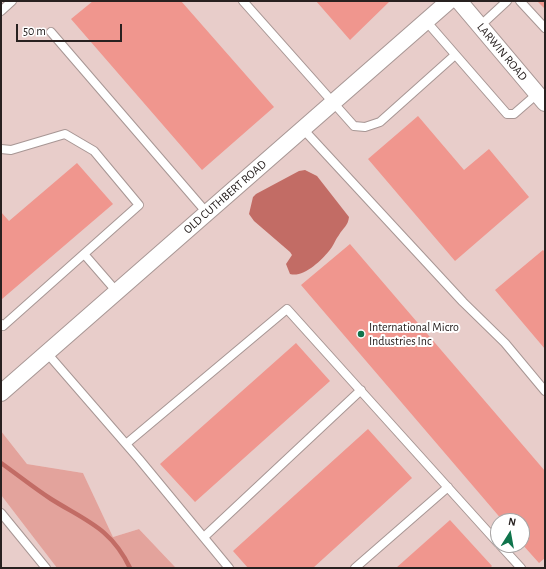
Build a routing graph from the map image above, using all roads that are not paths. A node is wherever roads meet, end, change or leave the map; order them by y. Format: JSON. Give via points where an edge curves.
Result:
{"nodes":[{"id":1,"x":12,"y":1,"type":"edge"},
{"id":2,"x":243,"y":1,"type":"edge"},
{"id":3,"x":449,"y":1,"type":"edge"},
{"id":4,"x":459,"y":1,"type":"edge"},
{"id":5,"x":507,"y":1,"type":"edge"},
{"id":6,"x":520,"y":1,"type":"edge"},
{"id":7,"x":1,"y":11,"type":"edge"},
{"id":8,"x":426,"y":21,"type":"junction"},
{"id":9,"x":480,"y":26,"type":"junction"},
{"id":10,"x":545,"y":28,"type":"edge"},
{"id":11,"x":51,"y":32,"type":"dead end"},
{"id":12,"x":455,"y":55,"type":"junction"},
{"id":13,"x":541,"y":98,"type":"edge"},
{"id":14,"x":333,"y":103,"type":"junction"},
{"id":15,"x":303,"y":129,"type":"junction"},
{"id":16,"x":1,"y":149,"type":"edge"},
{"id":17,"x":207,"y":213,"type":"junction"},
{"id":18,"x":84,"y":254,"type":"junction"},
{"id":19,"x":117,"y":292,"type":"junction"},
{"id":20,"x":1,"y":324,"type":"edge"},
{"id":21,"x":47,"y":353,"type":"junction"},
{"id":22,"x":361,"y":390,"type":"junction"},
{"id":23,"x":545,"y":391,"type":"edge"},
{"id":24,"x":1,"y":394,"type":"edge"},
{"id":25,"x":126,"y":444,"type":"junction"},
{"id":26,"x":448,"y":487,"type":"junction"},
{"id":27,"x":1,"y":513,"type":"edge"},
{"id":28,"x":490,"y":534,"type":"edge"},
{"id":29,"x":204,"y":538,"type":"junction"},
{"id":30,"x":507,"y":553,"type":"edge"},
{"id":31,"x":46,"y":568,"type":"edge"},
{"id":32,"x":229,"y":568,"type":"edge"},
{"id":33,"x":355,"y":568,"type":"edge"},
{"id":34,"x":521,"y":568,"type":"edge"}],
"edges":[{"from":1,"to":7,"type":"lane"},
{"from":2,"to":14,"type":"lane"},
{"from":3,"to":8,"type":"street","name":"OLD CUTHBERT ROAD"},
{"from":4,"to":9,"type":"street","name":"LARWIN ROAD"},
{"from":5,"to":9,"type":"lane"},
{"from":6,"to":10,"type":"lane"},
{"from":8,"to":12,"type":"lane"},
{"from":8,"to":14,"type":"street","name":"OLD CUTHBERT ROAD"},
{"from":9,"to":13,"type":"street","name":"LARWIN ROAD"},
{"from":11,"to":17,"type":"lane"},
{"from":12,"to":13,"type":"lane","via":[[507,114],[514,114]]},
{"from":12,"to":14,"type":"lane","via":[[373,126],[354,126]]},
{"from":14,"to":15,"type":"street","name":"OLD CUTHBERT ROAD"},
{"from":15,"to":17,"type":"street","name":"OLD CUTHBERT ROAD"},
{"from":15,"to":23,"type":"lane","via":[[463,302],[505,343]]},
{"from":16,"to":18,"type":"lane","via":[[11,150],[65,134],[94,151],[139,205]]},
{"from":17,"to":19,"type":"street","name":"OLD CUTHBERT ROAD"},
{"from":18,"to":19,"type":"lane"},
{"from":18,"to":20,"type":"lane","via":[[3,326]]},
{"from":19,"to":21,"type":"street","name":"OLD CUTHBERT ROAD"},
{"from":21,"to":24,"type":"street","name":"OLD CUTHBERT ROAD"},
{"from":21,"to":25,"type":"lane"},
{"from":22,"to":25,"type":"lane","via":[[288,309]]},
{"from":22,"to":26,"type":"lane"},
{"from":22,"to":29,"type":"lane"},
{"from":25,"to":29,"type":"lane"},
{"from":26,"to":28,"type":"lane"},
{"from":26,"to":33,"type":"lane"},
{"from":27,"to":31,"type":"lane"},
{"from":29,"to":32,"type":"lane"},
{"from":30,"to":34,"type":"lane"}]}
